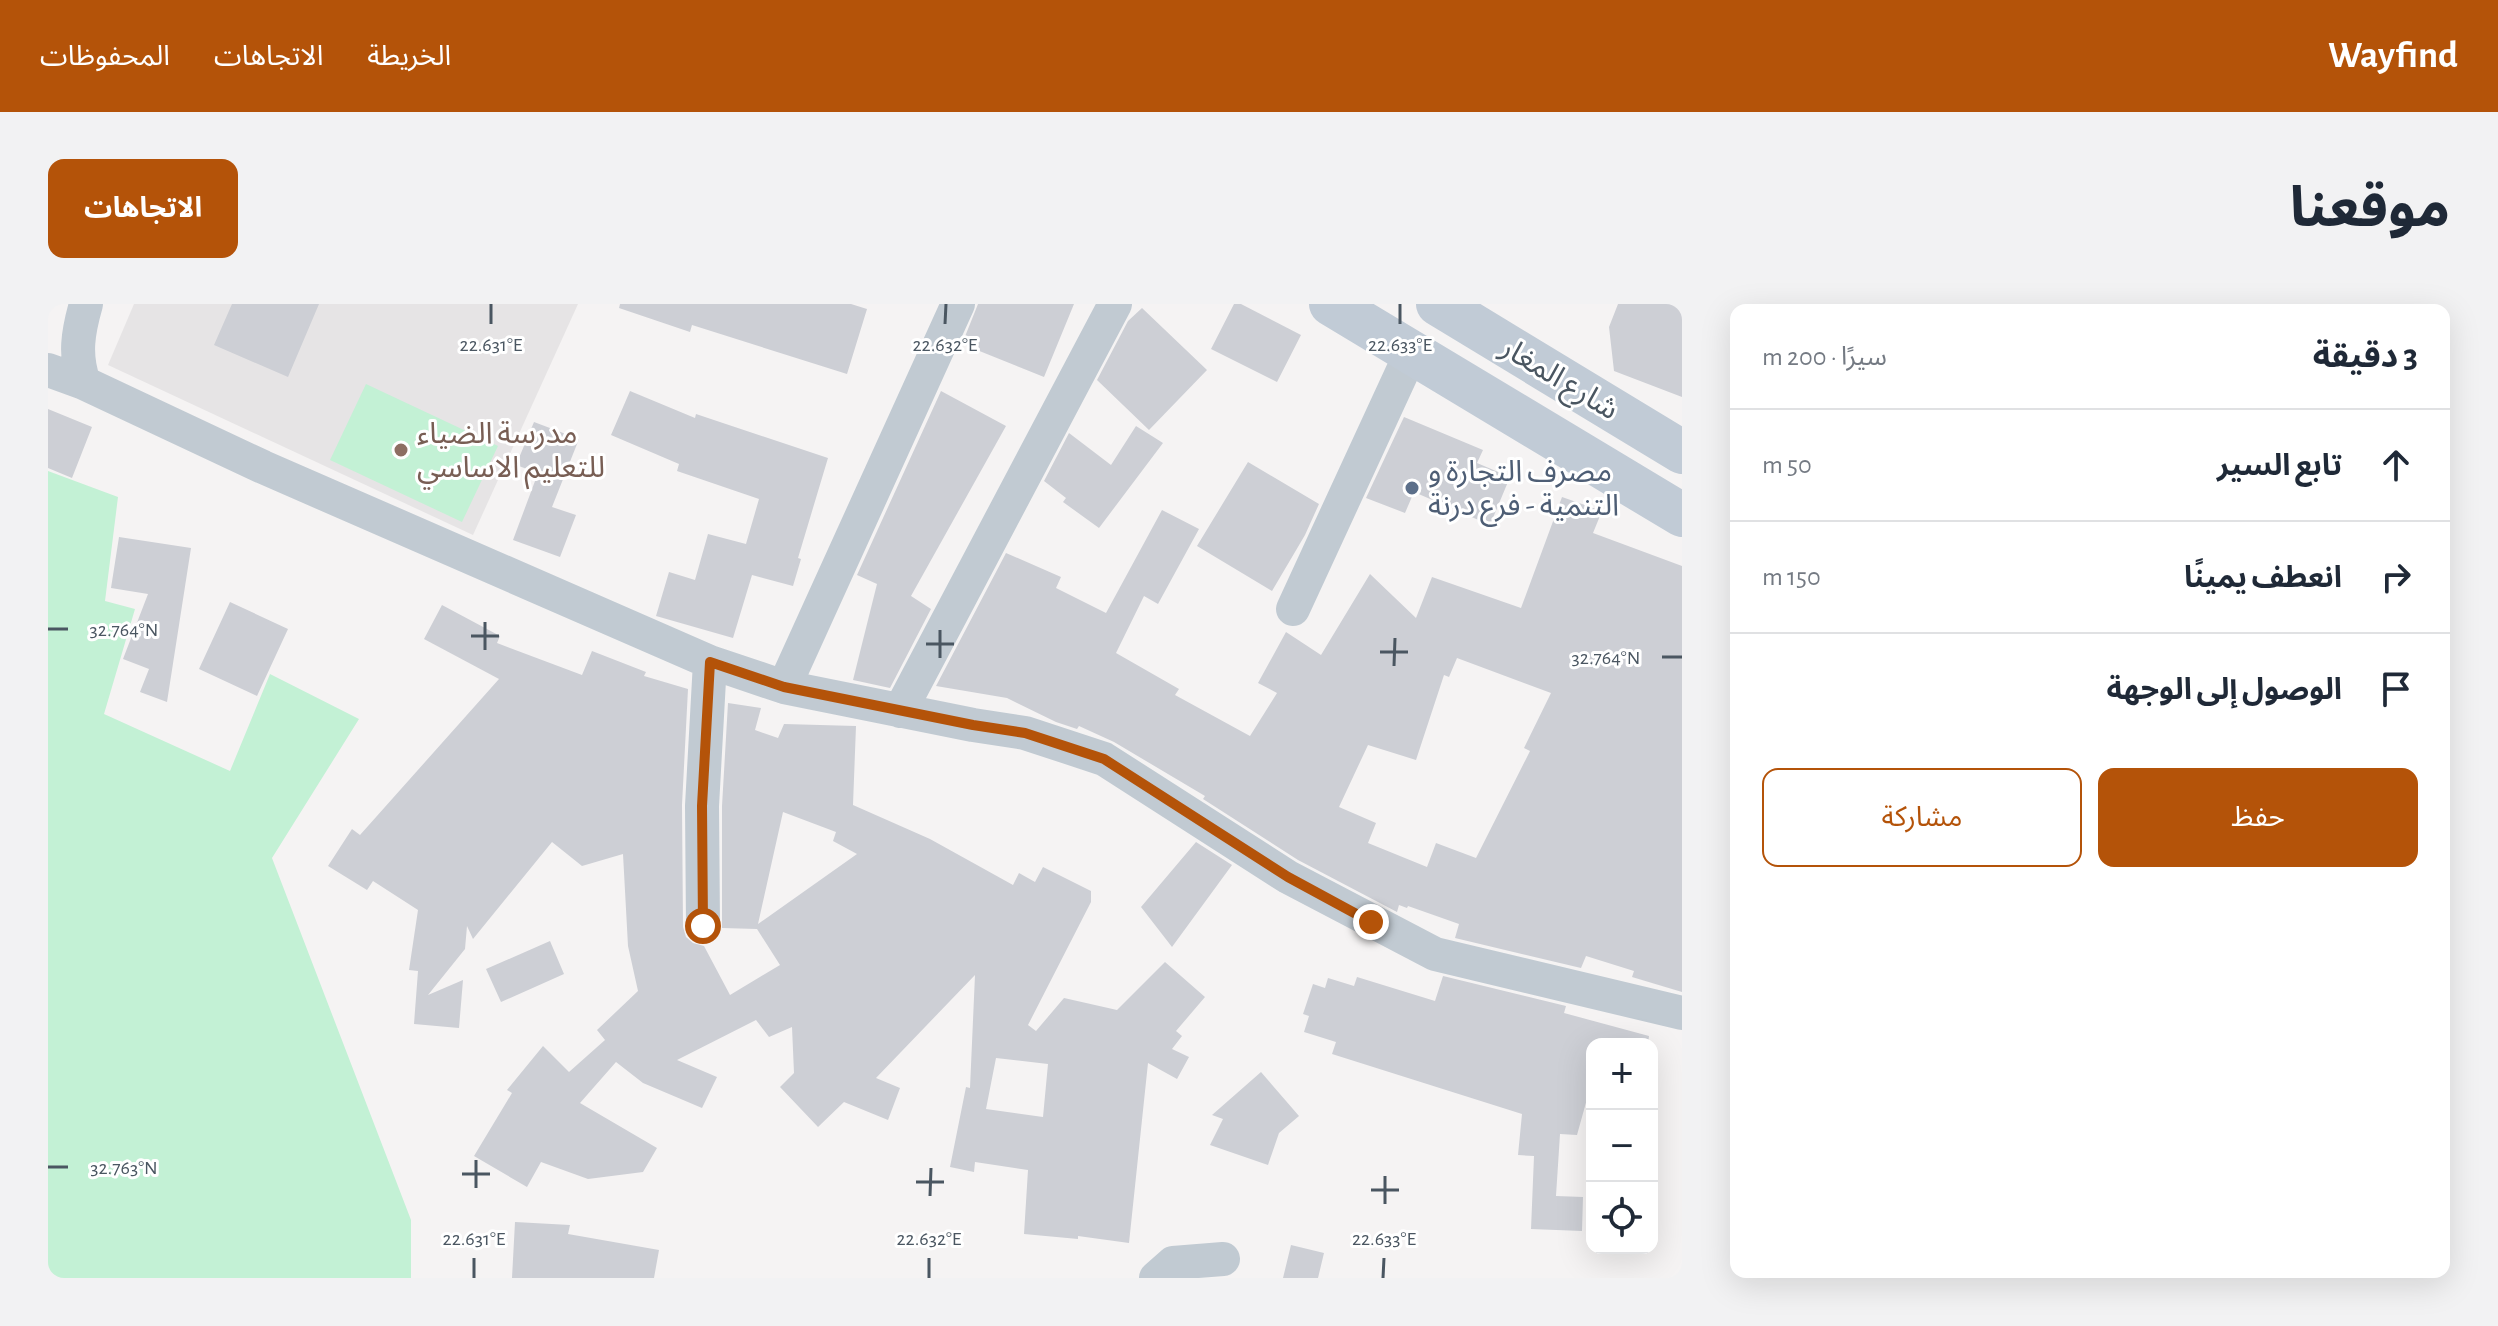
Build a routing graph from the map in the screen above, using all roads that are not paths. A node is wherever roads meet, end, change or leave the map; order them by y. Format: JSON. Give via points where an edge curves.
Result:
{"nodes":[{"id":1,"x":86,"y":304,"type":"edge"},
{"id":2,"x":958,"y":304,"type":"edge"},
{"id":3,"x":1115,"y":304,"type":"edge"},
{"id":4,"x":1331,"y":304,"type":"edge"},
{"id":5,"x":1438,"y":304,"type":"edge"},
{"id":6,"x":1411,"y":353,"type":"junction"},
{"id":7,"x":48,"y":370,"type":"edge"},
{"id":8,"x":84,"y":383,"type":"junction"},
{"id":9,"x":1682,"y":452,"type":"edge"},
{"id":10,"x":1682,"y":515,"type":"edge"},
{"id":11,"x":1293,"y":609,"type":"dead end"},
{"id":12,"x":710,"y":662,"type":"junction"},
{"id":13,"x":784,"y":687,"type":"junction"},
{"id":14,"x":900,"y":711,"type":"junction"},
{"id":15,"x":703,"y":926,"type":"dead end"},
{"id":16,"x":1682,"y":1013,"type":"edge"},
{"id":17,"x":1223,"y":1259,"type":"dead end"},
{"id":18,"x":1156,"y":1278,"type":"edge"}],
"edges":[{"from":1,"to":8,"type":"street","via":[[77,339]]},
{"from":2,"to":13,"type":"street"},
{"from":3,"to":14,"type":"street"},
{"from":4,"to":6,"type":"main road","name":"شارع المغار"},
{"from":5,"to":9,"type":"main road","name":"شارع المغار"},
{"from":6,"to":10,"type":"main road","name":"شارع المغار"},
{"from":6,"to":11,"type":"street"},
{"from":7,"to":8,"type":"street"},
{"from":8,"to":12,"type":"street"},
{"from":12,"to":13,"type":"street"},
{"from":12,"to":15,"type":"street","via":[[702,806]]},
{"from":13,"to":14,"type":"street"},
{"from":14,"to":16,"type":"street","via":[[1025,733],[1104,759],[1288,877],[1435,954]]},
{"from":17,"to":18,"type":"street","via":[[1173,1263]]}]}
